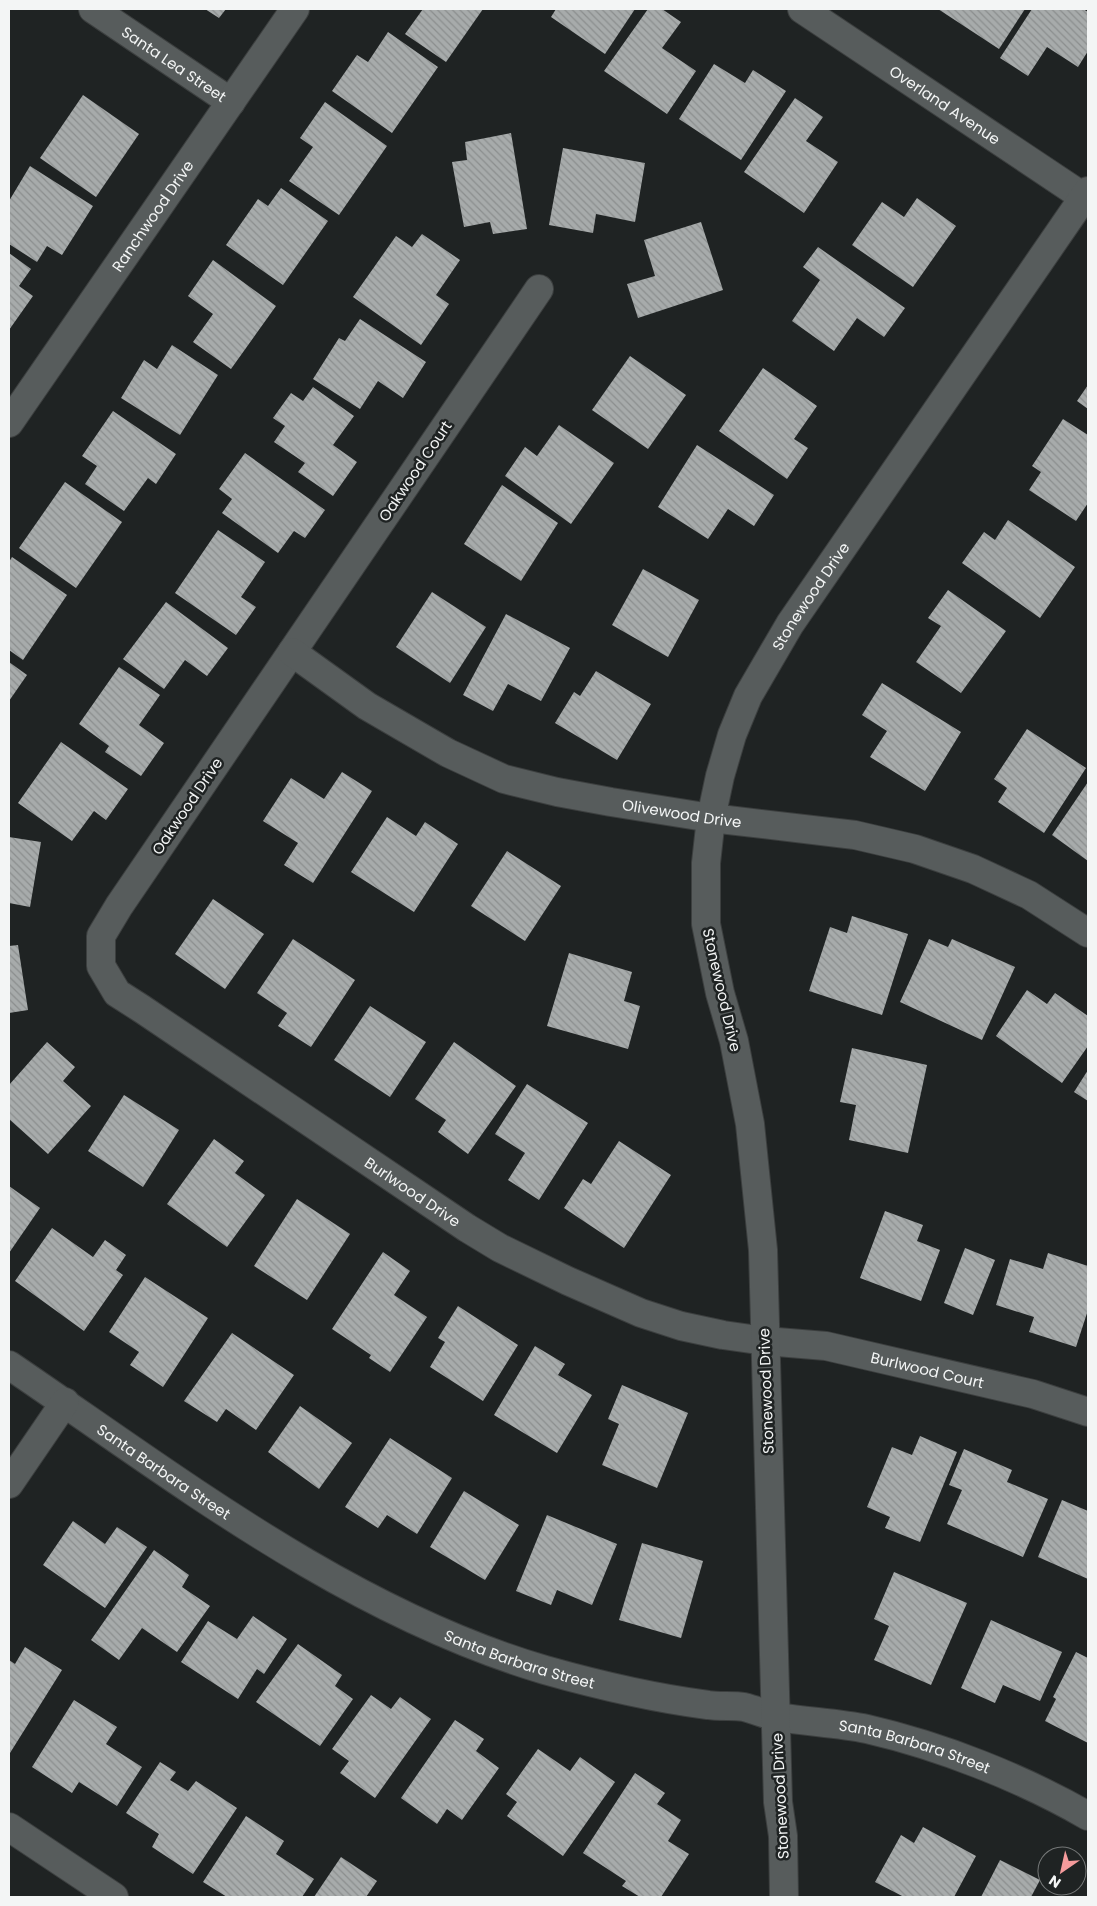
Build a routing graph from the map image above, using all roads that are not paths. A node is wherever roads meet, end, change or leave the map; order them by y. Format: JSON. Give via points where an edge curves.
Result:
{"nodes":[{"id":1,"x":93,"y":9,"type":"edge"},
{"id":2,"x":295,"y":9,"type":"edge"},
{"id":3,"x":802,"y":9,"type":"edge"},
{"id":4,"x":231,"y":102,"type":"junction"},
{"id":5,"x":1087,"y":196,"type":"edge"},
{"id":6,"x":539,"y":289,"type":"dead end"},
{"id":7,"x":9,"y":422,"type":"edge"},
{"id":8,"x":292,"y":652,"type":"junction"},
{"id":9,"x":711,"y":818,"type":"junction"},
{"id":10,"x":1088,"y":932,"type":"edge"},
{"id":11,"x":101,"y":966,"type":"joint"},
{"id":12,"x":764,"y":1341,"type":"junction"},
{"id":13,"x":9,"y":1365,"type":"edge"},
{"id":14,"x":64,"y":1402,"type":"junction"},
{"id":15,"x":1088,"y":1412,"type":"edge"},
{"id":16,"x":9,"y":1484,"type":"edge"},
{"id":17,"x":776,"y":1717,"type":"junction"},
{"id":18,"x":1088,"y":1816,"type":"edge"},
{"id":19,"x":9,"y":1827,"type":"edge"},
{"id":20,"x":114,"y":1897,"type":"edge"},
{"id":21,"x":784,"y":1897,"type":"edge"}],
"edges":[{"from":1,"to":4,"type":"street","name":"Santa Lea Street"},
{"from":2,"to":4,"type":"street","name":"Ranchwood Drive"},
{"from":3,"to":5,"type":"street","name":"Overland Avenue"},
{"from":4,"to":7,"type":"street","name":"Ranchwood Drive"},
{"from":5,"to":9,"type":"street","name":"Stonewood Drive","via":[[767,660],[732,736]]},
{"from":6,"to":8,"type":"street","name":"Oakwood Court"},
{"from":8,"to":9,"type":"street","name":"Olivewood Drive","via":[[367,706],[448,753],[504,779],[557,792]]},
{"from":8,"to":11,"type":"street","name":"Oakwood Drive","via":[[100,936]]},
{"from":9,"to":10,"type":"street","name":"Olivewood Drive","via":[[855,835],[915,849],[973,869],[1029,895]]},
{"from":9,"to":12,"type":"street","name":"Stonewood Drive","via":[[706,863],[706,924],[750,1124],[763,1250]]},
{"from":11,"to":12,"type":"street","name":"Burlwood Drive","via":[[117,993],[500,1248],[641,1313],[681,1326]]},
{"from":12,"to":15,"type":"street","name":"Burlwood Court","via":[[826,1346],[1033,1394]]},
{"from":12,"to":17,"type":"street","name":"Stonewood Drive"},
{"from":13,"to":14,"type":"street","name":"Santa Barbara Street"},
{"from":14,"to":16,"type":"street"},
{"from":14,"to":17,"type":"street","name":"Santa Barbara Street","via":[[226,1513],[316,1568],[410,1619],[476,1646],[576,1679],[710,1706],[743,1707]]},
{"from":17,"to":18,"type":"street","name":"Santa Barbara Street","via":[[864,1728],[940,1750],[1028,1785]]},
{"from":17,"to":21,"type":"street","name":"Stonewood Drive"},
{"from":19,"to":20,"type":"street"}]}
